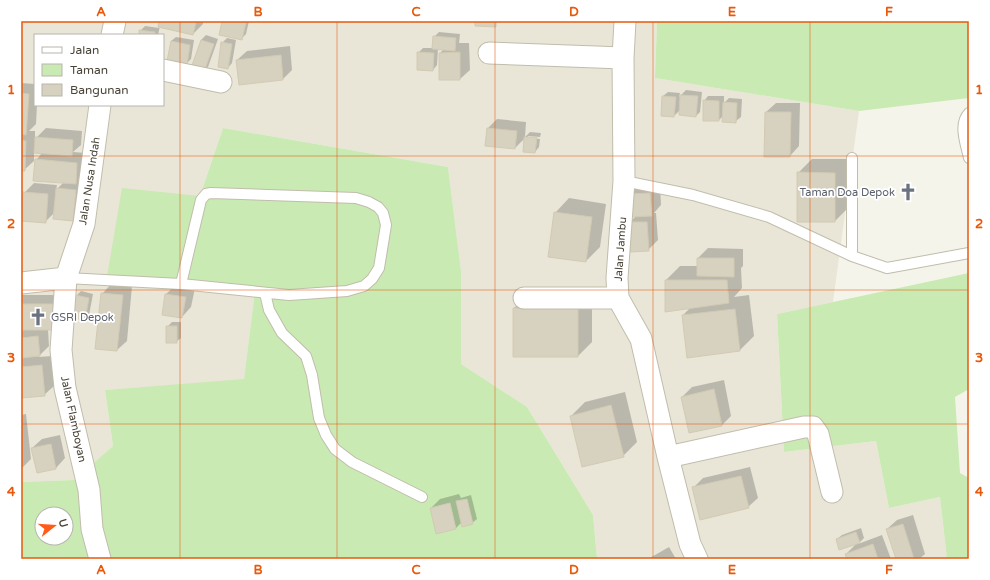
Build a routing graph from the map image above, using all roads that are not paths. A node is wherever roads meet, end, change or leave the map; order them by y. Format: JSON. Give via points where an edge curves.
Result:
{"nodes":[{"id":1,"x":115,"y":21,"type":"edge"},
{"id":2,"x":625,"y":21,"type":"edge"},
{"id":3,"x":112,"y":34,"type":"edge"},
{"id":4,"x":489,"y":53,"type":"dead end"},
{"id":5,"x":623,"y":58,"type":"junction"},
{"id":6,"x":164,"y":70,"type":"edge"},
{"id":7,"x":221,"y":82,"type":"dead end"},
{"id":8,"x":100,"y":106,"type":"edge"},
{"id":9,"x":969,"y":113,"type":"edge"},
{"id":10,"x":852,"y":158,"type":"dead end"},
{"id":11,"x":969,"y":158,"type":"edge"},
{"id":12,"x":624,"y":181,"type":"junction"},
{"id":13,"x":969,"y":253,"type":"edge"},
{"id":14,"x":852,"y":256,"type":"junction"},
{"id":15,"x":66,"y":278,"type":"junction"},
{"id":16,"x":21,"y":283,"type":"edge"},
{"id":17,"x":181,"y":284,"type":"junction"},
{"id":18,"x":264,"y":293,"type":"junction"},
{"id":19,"x":524,"y":298,"type":"dead end"},
{"id":20,"x":618,"y":298,"type":"junction"},
{"id":21,"x":668,"y":457,"type":"junction"},
{"id":22,"x":832,"y":492,"type":"dead end"},
{"id":23,"x":422,"y":497,"type":"dead end"},
{"id":24,"x":97,"y":558,"type":"edge"},
{"id":25,"x":697,"y":559,"type":"edge"}],
"edges":[{"from":1,"to":3,"type":"street"},
{"from":2,"to":5,"type":"street","name":"Jalan Jambu"},
{"from":4,"to":5,"type":"street"},
{"from":5,"to":12,"type":"street","name":"Jalan Jambu"},
{"from":6,"to":7,"type":"street"},
{"from":8,"to":15,"type":"street","name":"Jalan Nusa Indah","via":[[84,224]]},
{"from":9,"to":11,"type":"lane","via":[[965,117],[963,127]]},
{"from":10,"to":14,"type":"lane"},
{"from":12,"to":14,"type":"lane","via":[[693,195],[769,217]]},
{"from":12,"to":20,"type":"street","name":"Jalan Jambu","via":[[616,278]]},
{"from":13,"to":14,"type":"lane","via":[[887,268]]},
{"from":15,"to":16,"type":"street"},
{"from":15,"to":17,"type":"lane"},
{"from":15,"to":24,"type":"street","name":"Jalan Flamboyan","via":[[61,350],[65,388],[89,490]]},
{"from":17,"to":18,"type":"lane"},
{"from":17,"to":18,"type":"lane","via":[[200,200],[206,194],[356,198],[369,202],[383,213],[386,225],[379,268],[364,286],[328,293]]},
{"from":18,"to":23,"type":"lane","via":[[269,310],[282,333],[306,356],[319,418],[335,449],[352,462]]},
{"from":19,"to":20,"type":"street"},
{"from":20,"to":21,"type":"street","name":"Jalan Jambu","via":[[642,339]]},
{"from":21,"to":22,"type":"street","via":[[809,426],[818,434]]},
{"from":21,"to":25,"type":"street","name":"Jalan Jambu","via":[[690,544]]}]}
